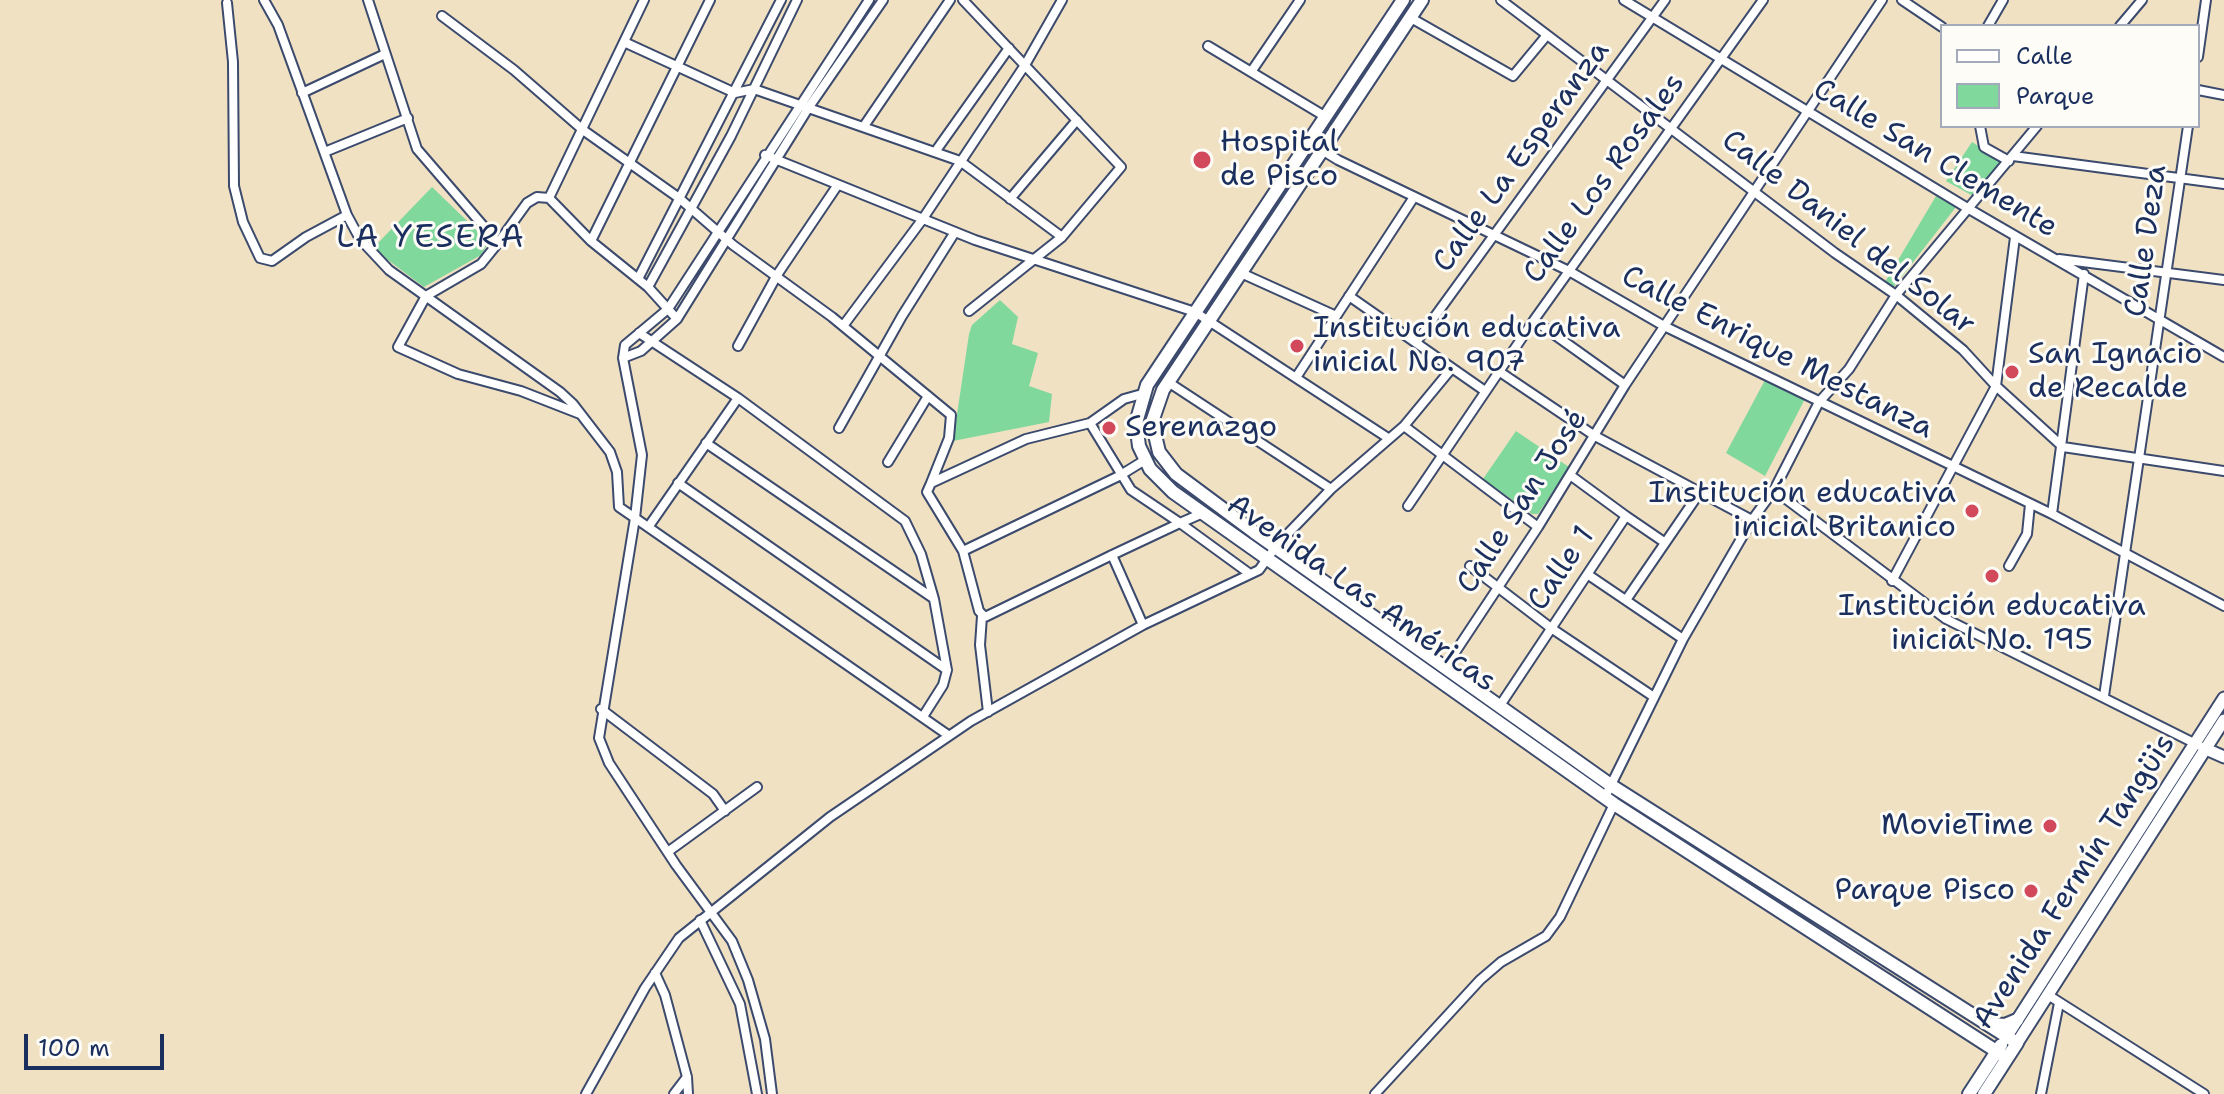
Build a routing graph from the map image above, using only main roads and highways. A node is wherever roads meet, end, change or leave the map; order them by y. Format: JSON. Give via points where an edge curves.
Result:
{"nodes":[{"id":1,"x":1422,"y":0,"type":"edge"},
{"id":2,"x":1397,"y":2,"type":"edge"},
{"id":3,"x":2224,"y":698,"type":"edge"},
{"id":4,"x":2224,"y":720,"type":"edge"},
{"id":5,"x":2200,"y":746,"type":"junction"},
{"id":6,"x":2224,"y":757,"type":"edge"},
{"id":7,"x":1610,"y":796,"type":"junction"},
{"id":8,"x":1668,"y":821,"type":"junction"},
{"id":9,"x":1660,"y":834,"type":"junction"},
{"id":10,"x":2127,"y":860,"type":"junction"},
{"id":11,"x":2017,"y":1020,"type":"junction"},
{"id":12,"x":1991,"y":1024,"type":"junction"},
{"id":13,"x":2012,"y":1039,"type":"junction"},
{"id":14,"x":2002,"y":1054,"type":"junction"},
{"id":15,"x":1969,"y":1094,"type":"edge"},
{"id":16,"x":1984,"y":1094,"type":"edge"}],
"edges":[{"from":1,"to":7,"type":"main road","name":"Avenida Las Américas","via":[[1168,382],[1152,422],[1155,442],[1176,474],[1499,707]]},
{"from":2,"to":7,"type":"main road","name":"Avenida Las Américas","via":[[1142,394],[1136,423],[1145,460],[1173,492]]},
{"from":3,"to":5,"type":"main road","name":"Avenida Fermín Tangüis"},
{"from":4,"to":5,"type":"main road","name":"Avenida Fermín Tangüis"},
{"from":5,"to":6,"type":"main road"},
{"from":5,"to":10,"type":"main road","name":"Avenida Fermín Tangüis"},
{"from":7,"to":8,"type":"main road","name":"Avenida Las Américas"},
{"from":7,"to":9,"type":"main road","name":"Avenida Las Américas"},
{"from":8,"to":9,"type":"main road"},
{"from":8,"to":12,"type":"main road","name":"Avenida Las Américas"},
{"from":9,"to":14,"type":"main road","name":"Avenida Las Américas"},
{"from":10,"to":11,"type":"main road","name":"Avenida Fermín Tangüis"},
{"from":10,"to":13,"type":"main road","name":"Avenida Fermín Tangüis","via":[[2048,995]]},
{"from":11,"to":12,"type":"main road"},
{"from":11,"to":13,"type":"main road","name":"Avenida Fermín Tangüis"},
{"from":12,"to":13,"type":"main road","name":"Avenida Las Américas"},
{"from":13,"to":14,"type":"main road","name":"Avenida Fermín Tangüis"},
{"from":14,"to":15,"type":"main road","name":"Avenida Fermín Tangüis"},
{"from":14,"to":16,"type":"main road","name":"Avenida Fermín Tangüis"}]}
